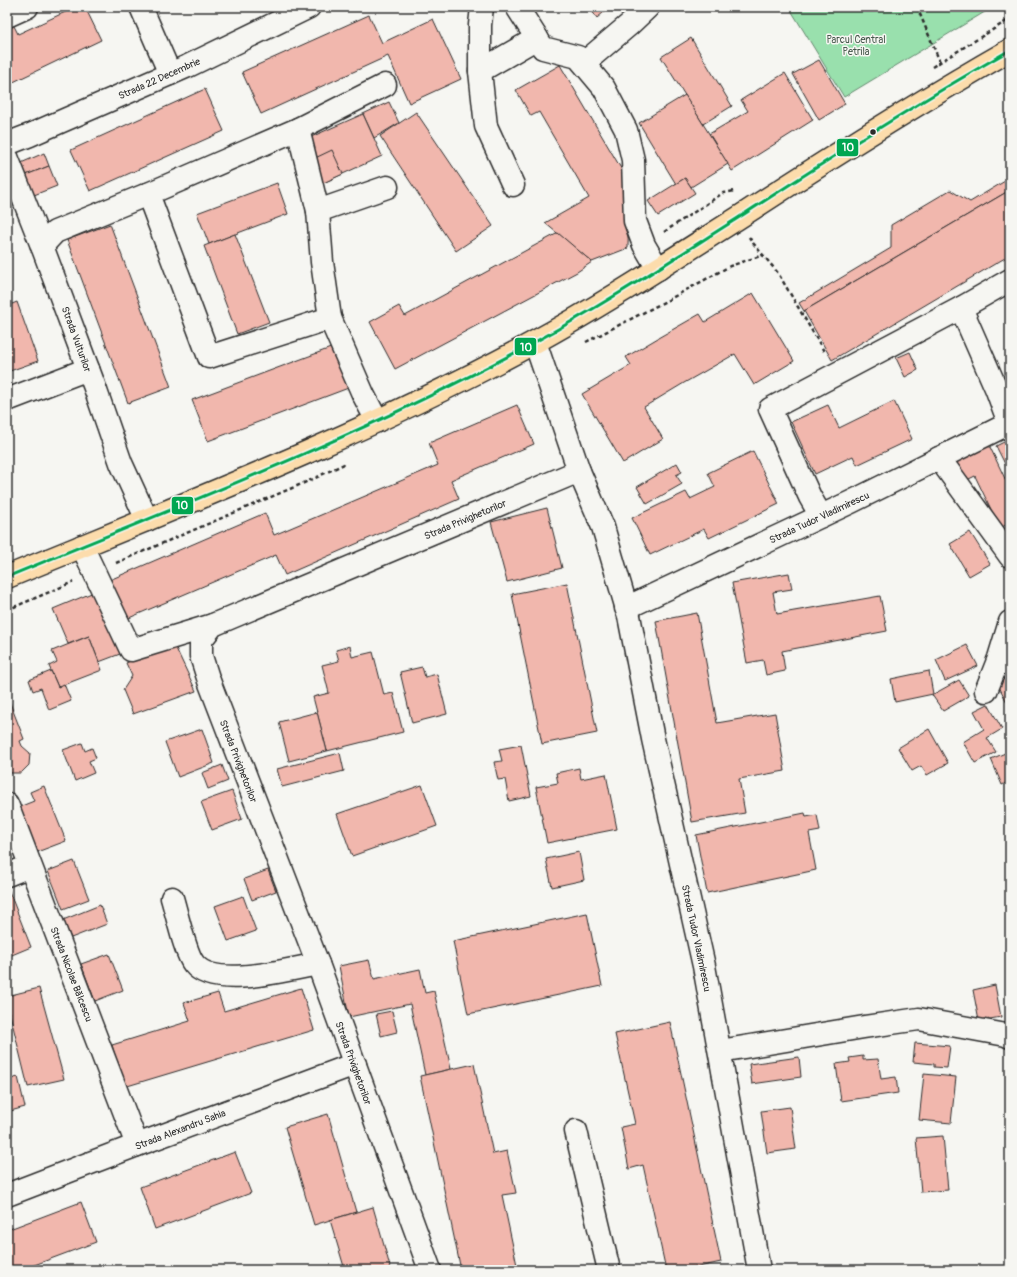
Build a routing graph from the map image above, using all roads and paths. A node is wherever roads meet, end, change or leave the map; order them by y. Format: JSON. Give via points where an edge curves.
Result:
{"nodes":[{"id":1,"x":27,"y":7,"type":"edge"},
{"id":2,"x":141,"y":7,"type":"edge"},
{"id":3,"x":309,"y":7,"type":"edge"},
{"id":4,"x":482,"y":7,"type":"edge"},
{"id":5,"x":517,"y":7,"type":"edge"},
{"id":6,"x":648,"y":7,"type":"edge"},
{"id":7,"x":917,"y":7,"type":"edge"},
{"id":8,"x":7,"y":16,"type":"edge"},
{"id":9,"x":1010,"y":19,"type":"edge"},
{"id":10,"x":537,"y":38,"type":"junction"},
{"id":11,"x":1010,"y":50,"type":"edge"},
{"id":12,"x":939,"y":61,"type":"junction"},
{"id":13,"x":584,"y":63,"type":"junction"},
{"id":14,"x":926,"y":70,"type":"dead end"},
{"id":15,"x":480,"y":71,"type":"junction"},
{"id":16,"x":170,"y":74,"type":"junction"},
{"id":17,"x":385,"y":85,"type":"dead end"},
{"id":18,"x":950,"y":85,"type":"junction"},
{"id":19,"x":298,"y":129,"type":"junction"},
{"id":20,"x":7,"y":144,"type":"edge"},
{"id":21,"x":7,"y":157,"type":"edge"},
{"id":22,"x":11,"y":180,"type":"edge"},
{"id":23,"x":514,"y":185,"type":"dead end"},
{"id":24,"x":387,"y":186,"type":"dead end"},
{"id":25,"x":738,"y":190,"type":"dead end"},
{"id":26,"x":148,"y":194,"type":"junction"},
{"id":27,"x":318,"y":211,"type":"junction"},
{"id":28,"x":738,"y":217,"type":"junction"},
{"id":29,"x":644,"y":245,"type":"junction"},
{"id":30,"x":42,"y":246,"type":"junction"},
{"id":31,"x":658,"y":269,"type":"junction"},
{"id":32,"x":1010,"y":280,"type":"edge"},
{"id":33,"x":961,"y":308,"type":"junction"},
{"id":34,"x":330,"y":318,"type":"junction"},
{"id":35,"x":535,"y":342,"type":"junction"},
{"id":36,"x":88,"y":369,"type":"junction"},
{"id":37,"x":839,"y":372,"type":"junction"},
{"id":38,"x":7,"y":400,"type":"edge"},
{"id":39,"x":377,"y":422,"type":"junction"},
{"id":40,"x":1010,"y":423,"type":"edge"},
{"id":41,"x":939,"y":458,"type":"junction"},
{"id":42,"x":579,"y":471,"type":"junction"},
{"id":43,"x":821,"y":516,"type":"junction"},
{"id":44,"x":147,"y":520,"type":"junction"},
{"id":45,"x":82,"y":546,"type":"junction"},
{"id":46,"x":1010,"y":556,"type":"edge"},
{"id":47,"x":7,"y":578,"type":"edge"},
{"id":48,"x":626,"y":608,"type":"junction"},
{"id":49,"x":1010,"y":622,"type":"edge"},
{"id":50,"x":213,"y":624,"type":"junction"},
{"id":51,"x":986,"y":691,"type":"dead end"},
{"id":52,"x":7,"y":804,"type":"edge"},
{"id":53,"x":30,"y":866,"type":"junction"},
{"id":54,"x":7,"y":875,"type":"edge"},
{"id":55,"x":172,"y":898,"type":"dead end"},
{"id":56,"x":318,"y":964,"type":"junction"},
{"id":57,"x":1008,"y":1036,"type":"edge"},
{"id":58,"x":720,"y":1051,"type":"junction"},
{"id":59,"x":355,"y":1064,"type":"junction"},
{"id":60,"x":576,"y":1131,"type":"dead end"},
{"id":61,"x":137,"y":1145,"type":"junction"},
{"id":62,"x":7,"y":1196,"type":"edge"},
{"id":63,"x":430,"y":1270,"type":"edge"},
{"id":64,"x":609,"y":1270,"type":"edge"},
{"id":65,"x":759,"y":1270,"type":"edge"}],
"edges":[{"from":1,"to":8,"type":"street"},
{"from":2,"to":16,"type":"street"},
{"from":3,"to":16,"type":"street","name":"Strada 22 Decembrie"},
{"from":4,"to":15,"type":"street"},
{"from":5,"to":10,"type":"street"},
{"from":6,"to":13,"type":"street"},
{"from":7,"to":12,"type":"path"},
{"from":9,"to":12,"type":"path"},
{"from":10,"to":13,"type":"street","via":[[544,48],[578,56]]},
{"from":10,"to":15,"type":"street"},
{"from":11,"to":18,"type":"main road"},
{"from":12,"to":14,"type":"path"},
{"from":12,"to":18,"type":"path"},
{"from":13,"to":29,"type":"street","via":[[604,88],[626,130],[633,160],[635,221]]},
{"from":15,"to":23,"type":"street","via":[[486,126]]},
{"from":16,"to":20,"type":"street","name":"Strada 22 Decembrie"},
{"from":17,"to":19,"type":"street"},
{"from":18,"to":28,"type":"main road"},
{"from":19,"to":26,"type":"street"},
{"from":19,"to":27,"type":"street"},
{"from":21,"to":22,"type":"street","name":"Strada Vulturilor"},
{"from":22,"to":30,"type":"street","name":"Strada Vulturilor"},
{"from":24,"to":27,"type":"street"},
{"from":25,"to":29,"type":"path","via":[[723,193]]},
{"from":26,"to":30,"type":"street","via":[[55,232]]},
{"from":26,"to":34,"type":"street","via":[[209,358]]},
{"from":27,"to":34,"type":"street"},
{"from":28,"to":31,"type":"main road"},
{"from":28,"to":37,"type":"path","via":[[753,243],[778,273]]},
{"from":29,"to":31,"type":"street"},
{"from":30,"to":36,"type":"street","name":"Strada Vulturilor"},
{"from":31,"to":35,"type":"main road"},
{"from":32,"to":33,"type":"street"},
{"from":33,"to":37,"type":"street"},
{"from":33,"to":40,"type":"street"},
{"from":34,"to":39,"type":"street"},
{"from":35,"to":39,"type":"main road"},
{"from":35,"to":42,"type":"street","name":"Strada Tudor Vladimirescu"},
{"from":36,"to":38,"type":"street"},
{"from":36,"to":44,"type":"street","name":"Strada Vulturilor","via":[[121,463]]},
{"from":37,"to":43,"type":"street","via":[[770,408]]},
{"from":39,"to":44,"type":"main road"},
{"from":40,"to":41,"type":"street","name":"Strada Tudor Vladimirescu"},
{"from":41,"to":43,"type":"street","name":"Strada Tudor Vladimirescu"},
{"from":41,"to":46,"type":"street"},
{"from":42,"to":48,"type":"street","name":"Strada Tudor Vladimirescu","via":[[603,527]]},
{"from":42,"to":50,"type":"street","name":"Strada Privighetorilor"},
{"from":43,"to":48,"type":"street","name":"Strada Tudor Vladimirescu"},
{"from":44,"to":45,"type":"main road"},
{"from":45,"to":47,"type":"main road"},
{"from":45,"to":50,"type":"street","via":[[131,650]]},
{"from":48,"to":58,"type":"street","name":"Strada Tudor Vladimirescu"},
{"from":49,"to":51,"type":"street","via":[[1000,658]]},
{"from":50,"to":56,"type":"street","name":"Strada Privighetorilor","via":[[201,640],[201,656],[208,681]]},
{"from":52,"to":53,"type":"street","name":"Strada Nicolae Bălcescu"},
{"from":53,"to":54,"type":"street"},
{"from":53,"to":61,"type":"street","name":"Strada Nicolae Bălcescu"},
{"from":55,"to":56,"type":"street","via":[[189,957],[195,966],[207,974],[239,978]]},
{"from":56,"to":59,"type":"street","name":"Strada Privighetorilor"},
{"from":57,"to":58,"type":"street","via":[[919,1019]]},
{"from":58,"to":65,"type":"street","name":"Strada Tudor Vladimirescu"},
{"from":59,"to":61,"type":"street","name":"Strada Alexandru Sahia"},
{"from":59,"to":63,"type":"street","name":"Strada Privighetorilor"},
{"from":60,"to":64,"type":"street"},
{"from":61,"to":62,"type":"street","name":"Strada Alexandru Sahia"}]}
